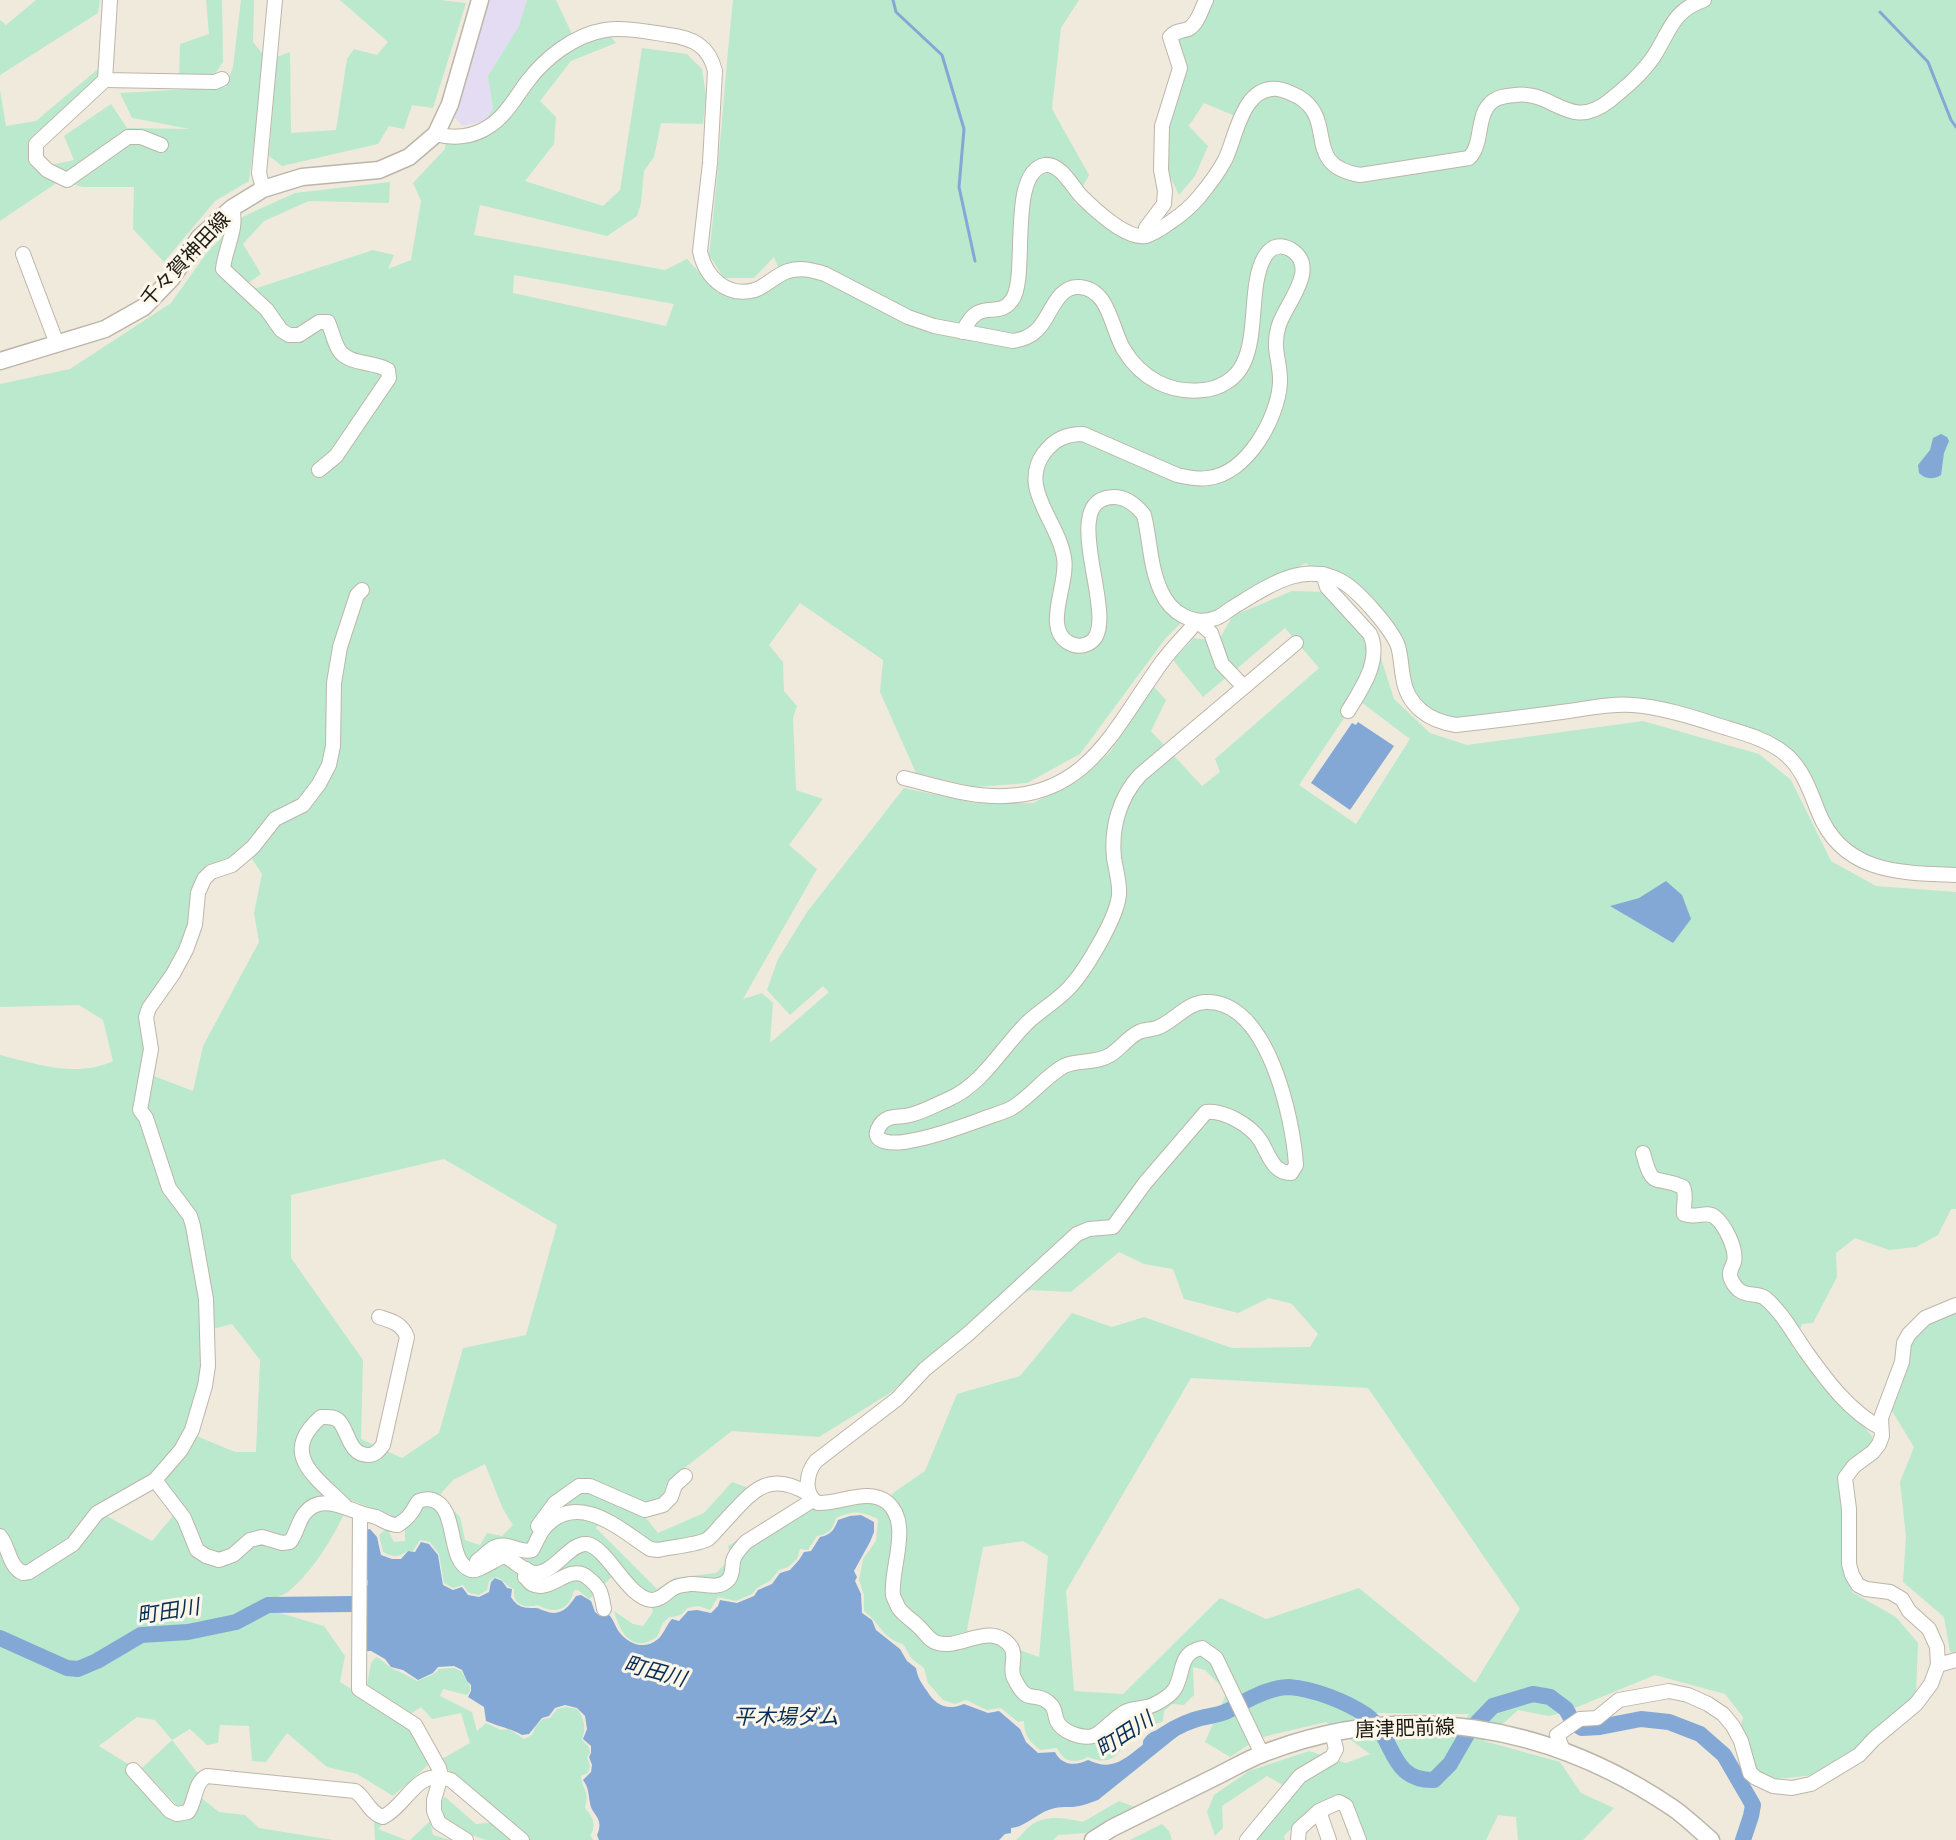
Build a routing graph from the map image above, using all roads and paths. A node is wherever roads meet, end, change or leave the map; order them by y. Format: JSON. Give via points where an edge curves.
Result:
{"nodes":[{"id":1,"x":110,"y":0,"type":"edge"},
{"id":2,"x":275,"y":0,"type":"edge"},
{"id":3,"x":480,"y":0,"type":"edge"},
{"id":4,"x":1206,"y":0,"type":"edge"},
{"id":5,"x":1704,"y":0,"type":"edge"},
{"id":6,"x":222,"y":79,"type":"dead end"},
{"id":7,"x":105,"y":80,"type":"junction"},
{"id":8,"x":436,"y":134,"type":"junction"},
{"id":9,"x":161,"y":145,"type":"dead end"},
{"id":10,"x":264,"y":189,"type":"junction"},
{"id":11,"x":232,"y":208,"type":"junction"},
{"id":12,"x":1146,"y":236,"type":"junction"},
{"id":13,"x":23,"y":254,"type":"dead end"},
{"id":14,"x":963,"y":332,"type":"junction"},
{"id":15,"x":57,"y":344,"type":"junction"},
{"id":16,"x":0,"y":361,"type":"edge"},
{"id":17,"x":319,"y":470,"type":"dead end"},
{"id":18,"x":1323,"y":574,"type":"junction"},
{"id":19,"x":362,"y":590,"type":"dead end"},
{"id":20,"x":1197,"y":621,"type":"junction"},
{"id":21,"x":1296,"y":643,"type":"dead end"},
{"id":22,"x":1244,"y":687,"type":"junction"},
{"id":23,"x":1348,"y":711,"type":"dead end"},
{"id":24,"x":904,"y":778,"type":"dead end"},
{"id":25,"x":1956,"y":875,"type":"edge"},
{"id":26,"x":1643,"y":1152,"type":"dead end"},
{"id":27,"x":1956,"y":1305,"type":"edge"},
{"id":28,"x":379,"y":1317,"type":"dead end"},
{"id":29,"x":1881,"y":1428,"type":"junction"},
{"id":30,"x":685,"y":1476,"type":"dead end"},
{"id":31,"x":155,"y":1480,"type":"junction"},
{"id":32,"x":811,"y":1497,"type":"junction"},
{"id":33,"x":345,"y":1506,"type":"junction"},
{"id":34,"x":360,"y":1513,"type":"junction"},
{"id":35,"x":540,"y":1535,"type":"junction"},
{"id":36,"x":0,"y":1536,"type":"edge"},
{"id":37,"x":464,"y":1565,"type":"junction"},
{"id":38,"x":526,"y":1569,"type":"junction"},
{"id":39,"x":604,"y":1609,"type":"dead end"},
{"id":40,"x":1956,"y":1660,"type":"edge"},
{"id":41,"x":1938,"y":1665,"type":"junction"},
{"id":42,"x":1332,"y":1733,"type":"junction"},
{"id":43,"x":1258,"y":1748,"type":"junction"},
{"id":44,"x":1563,"y":1750,"type":"junction"},
{"id":45,"x":132,"y":1770,"type":"dead end"},
{"id":46,"x":441,"y":1776,"type":"junction"},
{"id":47,"x":1319,"y":1811,"type":"junction"},
{"id":48,"x":466,"y":1840,"type":"edge"},
{"id":49,"x":522,"y":1840,"type":"edge"},
{"id":50,"x":1093,"y":1840,"type":"edge"},
{"id":51,"x":1247,"y":1840,"type":"edge"},
{"id":52,"x":1298,"y":1840,"type":"edge"},
{"id":53,"x":1329,"y":1840,"type":"edge"},
{"id":54,"x":1359,"y":1840,"type":"edge"},
{"id":55,"x":1710,"y":1840,"type":"edge"}],
"edges":[{"from":1,"to":7,"type":"street"},
{"from":2,"to":10,"type":"street","via":[[259,173]]},
{"from":3,"to":8,"type":"main road","name":"千々賀神田線","via":[[450,104]]},
{"from":4,"to":12,"type":"street","via":[[1197,20],[1170,37],[1180,69],[1162,126],[1164,204],[1146,228]]},
{"from":5,"to":12,"type":"street","via":[[1683,10],[1640,74],[1606,103],[1580,114],[1527,93],[1501,96],[1491,102],[1469,159],[1360,175],[1344,172],[1323,149],[1318,117],[1310,104],[1277,88],[1262,93],[1246,106],[1227,157],[1190,209]]},
{"from":6,"to":7,"type":"street"},
{"from":7,"to":9,"type":"street","via":[[36,144],[36,159],[67,180],[128,137],[141,137]]},
{"from":8,"to":10,"type":"main road","name":"千々賀神田線","via":[[409,157],[379,171],[302,177]]},
{"from":8,"to":14,"type":"street","via":[[469,135],[489,127],[548,59],[574,41],[605,30],[630,30],[695,42],[712,58],[715,71],[700,252],[702,264],[711,277],[727,288],[745,291],[757,289],[787,271],[810,270],[908,317]]},
{"from":10,"to":11,"type":"main road","name":"千々賀神田線"},
{"from":11,"to":15,"type":"main road","name":"千々賀神田線","via":[[199,238],[171,279],[144,307],[105,329]]},
{"from":11,"to":17,"type":"street","via":[[236,220],[223,269],[267,310],[281,330],[299,335],[319,322],[328,322],[340,352],[350,359],[388,370],[389,378],[336,456]]},
{"from":12,"to":14,"type":"street","via":[[1133,236],[1122,230],[1083,198],[1053,166],[1035,169],[1021,206],[1013,300],[1004,308],[979,310],[968,320]]},
{"from":13,"to":15,"type":"street"},
{"from":14,"to":20,"type":"street","via":[[1013,341],[1026,338],[1039,329],[1057,299],[1077,286],[1099,295],[1123,349],[1137,369],[1176,390],[1211,390],[1235,376],[1243,364],[1264,258],[1273,247],[1280,246],[1299,258],[1304,268],[1274,343],[1280,380],[1278,401],[1240,464],[1209,478],[1192,478],[1135,458],[1101,440],[1071,434],[1049,446],[1036,467],[1037,493],[1064,557],[1057,625],[1066,641],[1089,644],[1099,629],[1088,520],[1100,501],[1110,497],[1129,501],[1144,515],[1160,589],[1167,603]]},
{"from":15,"to":16,"type":"main road","name":"千々賀神田線"},
{"from":18,"to":20,"type":"street","via":[[1293,575],[1218,618]]},
{"from":18,"to":23,"type":"street","via":[[1327,587],[1374,642],[1365,684]]},
{"from":18,"to":25,"type":"street","via":[[1360,596],[1392,634],[1409,697],[1436,720],[1456,725],[1631,704],[1700,720],[1762,739],[1783,752],[1800,770],[1825,825],[1852,855],[1889,870]]},
{"from":19,"to":31,"type":"street","via":[[340,647],[329,765],[303,805],[275,819],[253,847],[232,865],[211,872],[204,879],[186,951],[148,1008],[151,1049],[140,1110],[169,1188],[193,1226],[206,1299],[208,1365],[192,1430],[181,1450]]},
{"from":20,"to":22,"type":"street","via":[[1211,633],[1222,664]]},
{"from":20,"to":24,"type":"street","via":[[1163,661],[1098,754],[1060,782],[1019,796],[992,796]]},
{"from":21,"to":22,"type":"street"},
{"from":22,"to":32,"type":"street","via":[[1128,788],[1115,828],[1119,895],[1116,909],[1069,988],[1029,1021],[974,1083],[922,1110],[888,1119],[876,1132],[881,1140],[904,1142],[942,1134],[1010,1108],[1067,1065],[1100,1060],[1140,1031],[1156,1029],[1205,1002],[1232,1009],[1242,1016],[1266,1047],[1290,1124],[1296,1165],[1293,1171],[1287,1173],[1275,1167],[1251,1130],[1223,1115],[1206,1112],[1144,1183],[1113,1227],[1077,1234],[897,1399],[816,1461],[807,1478]]},
{"from":26,"to":29,"type":"street","via":[[1648,1174],[1656,1181],[1683,1187],[1684,1214],[1714,1217],[1730,1236],[1735,1260],[1731,1279],[1743,1294],[1764,1298],[1844,1399]]},
{"from":27,"to":29,"type":"street","via":[[1925,1318],[1904,1342],[1902,1362],[1881,1418]]},
{"from":28,"to":33,"type":"street","via":[[398,1324],[407,1337],[383,1445],[378,1452],[360,1453],[353,1448],[340,1422],[333,1417],[321,1417],[312,1424],[300,1453],[307,1468]]},
{"from":29,"to":41,"type":"street","via":[[1879,1444],[1845,1478],[1852,1575],[1866,1589],[1890,1592],[1902,1599],[1929,1629],[1937,1647]]},
{"from":30,"to":35,"type":"street","via":[[663,1505],[645,1510],[590,1486],[579,1486],[555,1503],[536,1529]]},
{"from":31,"to":33,"type":"street","via":[[184,1518],[197,1550],[219,1560],[233,1555],[250,1540],[262,1537],[290,1542],[306,1510],[316,1504]]},
{"from":31,"to":36,"type":"street","via":[[97,1513],[73,1544],[29,1572],[23,1574],[15,1567]]},
{"from":32,"to":35,"type":"street","via":[[798,1487],[771,1483],[740,1504],[708,1538],[658,1550],[650,1549],[605,1519],[576,1511],[559,1516]]},
{"from":32,"to":38,"type":"street","via":[[746,1542],[734,1559],[730,1578],[722,1584],[676,1587],[651,1600],[589,1544],[579,1544],[548,1570],[535,1573]]},
{"from":32,"to":43,"type":"street","via":[[825,1503],[868,1495],[890,1505],[897,1516],[899,1534],[893,1596],[900,1611],[938,1643],[949,1645],[985,1635],[997,1637],[1011,1647],[1012,1675],[1021,1691],[1027,1697],[1045,1699],[1054,1707],[1058,1722],[1077,1736],[1092,1737],[1127,1710],[1149,1706],[1172,1693],[1184,1661],[1193,1650],[1202,1648],[1216,1658]]},
{"from":33,"to":34,"type":"street"},
{"from":34,"to":37,"type":"street","via":[[398,1525],[419,1501],[429,1498],[440,1503]]},
{"from":34,"to":46,"type":"street","via":[[359,1689],[415,1725]]},
{"from":35,"to":37,"type":"street","via":[[527,1552],[506,1545],[495,1547],[479,1560]]},
{"from":37,"to":38,"type":"street","via":[[480,1570],[504,1556]]},
{"from":38,"to":39,"type":"street","via":[[525,1577],[532,1584],[543,1586],[570,1573],[583,1574],[600,1587]]},
{"from":40,"to":41,"type":"street"},
{"from":41,"to":44,"type":"street","via":[[1931,1684],[1916,1704],[1859,1755],[1811,1784],[1773,1786],[1756,1778],[1750,1773],[1741,1741],[1728,1720],[1708,1704],[1669,1691],[1619,1700],[1597,1718],[1575,1722],[1557,1736]]},
{"from":42,"to":43,"type":"main road","name":"唐津肥前線"},
{"from":42,"to":44,"type":"main road","name":"唐津肥前線","via":[[1403,1724],[1467,1726]]},
{"from":42,"to":51,"type":"street","via":[[1336,1749],[1332,1757],[1300,1776]]},
{"from":43,"to":50,"type":"main road","name":"唐津肥前線"},
{"from":44,"to":55,"type":"main road","name":"唐津肥前線","via":[[1633,1783],[1675,1809]]},
{"from":45,"to":46,"type":"street","via":[[177,1814],[188,1812],[200,1782],[207,1776],[355,1791],[374,1813],[383,1817],[424,1779]]},
{"from":46,"to":48,"type":"street","via":[[434,1812],[439,1823]]},
{"from":46,"to":49,"type":"street","via":[[451,1780]]},
{"from":47,"to":52,"type":"street","via":[[1299,1829]]},
{"from":47,"to":53,"type":"street"},
{"from":47,"to":54,"type":"street","via":[[1339,1802],[1346,1806]]}]}
